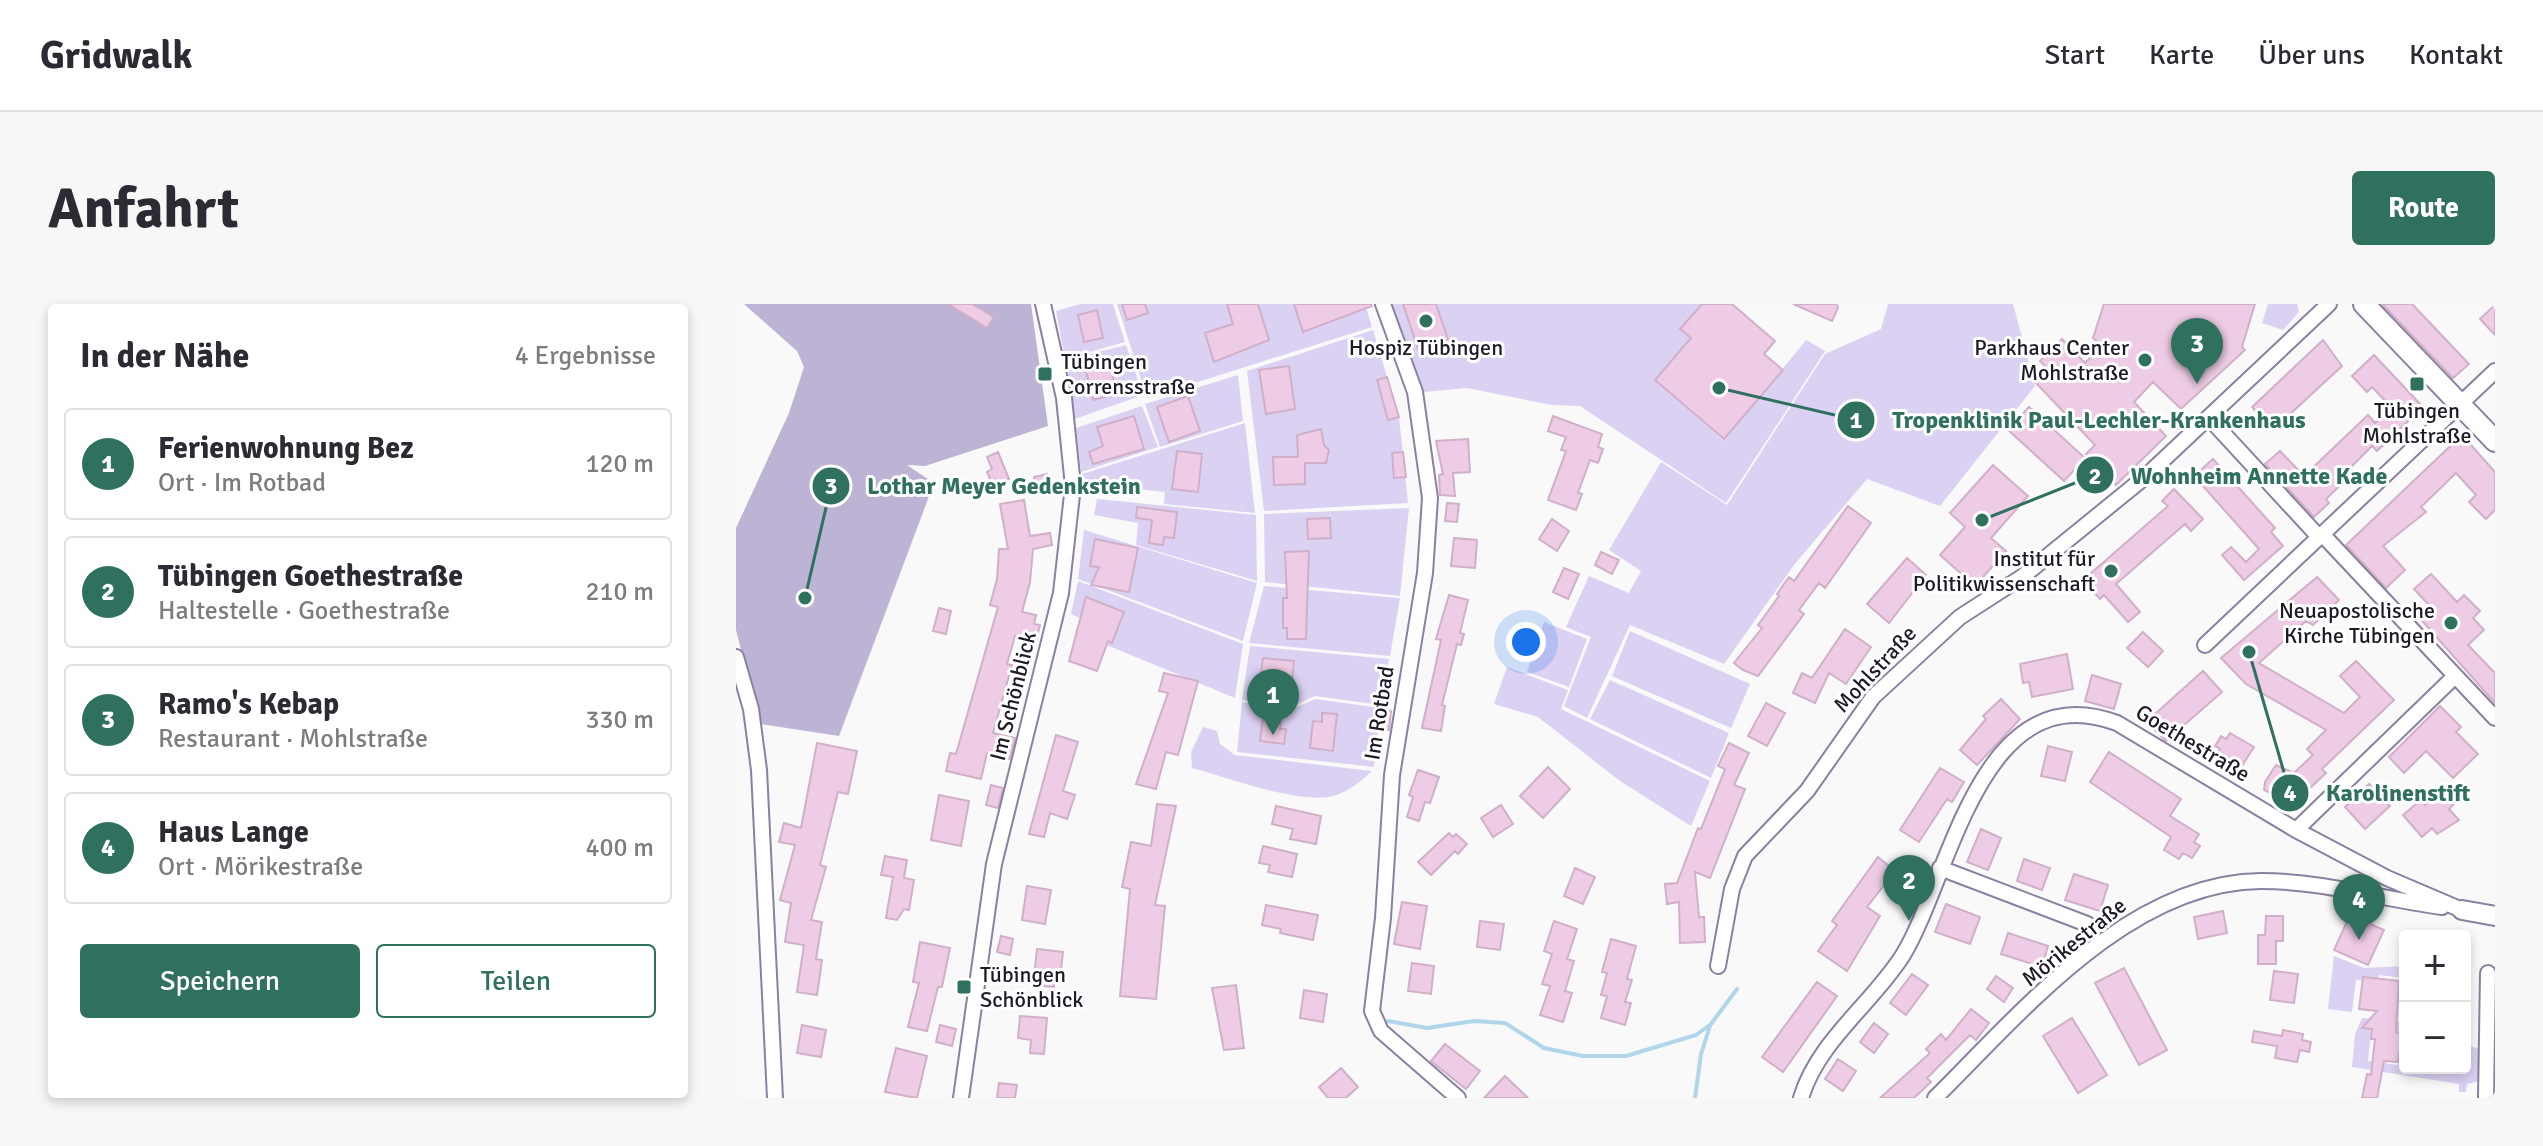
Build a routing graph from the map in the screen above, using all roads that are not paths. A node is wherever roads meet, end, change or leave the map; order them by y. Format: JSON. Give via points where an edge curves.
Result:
{"nodes":[{"id":1,"x":1043,"y":304,"type":"edge"},
{"id":2,"x":2329,"y":304,"type":"edge"},
{"id":3,"x":2364,"y":304,"type":"edge"},
{"id":4,"x":1385,"y":310,"type":"edge"},
{"id":5,"x":2495,"y":371,"type":"edge"},
{"id":6,"x":2460,"y":404,"type":"junction"},
{"id":7,"x":2210,"y":419,"type":"junction"},
{"id":8,"x":2495,"y":441,"type":"edge"},
{"id":9,"x":2320,"y":536,"type":"junction"},
{"id":10,"x":2205,"y":645,"type":"dead end"},
{"id":11,"x":736,"y":657,"type":"edge"},
{"id":12,"x":2455,"y":676,"type":"junction"},
{"id":13,"x":2495,"y":718,"type":"edge"},
{"id":14,"x":2296,"y":830,"type":"junction"},
{"id":15,"x":1940,"y":868,"type":"junction"},
{"id":16,"x":2462,"y":910,"type":"junction"},
{"id":17,"x":2495,"y":916,"type":"edge"},
{"id":18,"x":2087,"y":924,"type":"dead end"},
{"id":19,"x":1718,"y":966,"type":"dead end"},
{"id":20,"x":2488,"y":973,"type":"dead end"},
{"id":21,"x":775,"y":1098,"type":"edge"},
{"id":22,"x":961,"y":1098,"type":"edge"},
{"id":23,"x":1458,"y":1098,"type":"edge"},
{"id":24,"x":1801,"y":1098,"type":"edge"},
{"id":25,"x":1935,"y":1098,"type":"edge"},
{"id":26,"x":2486,"y":1098,"type":"edge"}],
"edges":[{"from":1,"to":22,"type":"street","name":"Im Schönblick","via":[[1066,411],[1073,486],[1061,593],[994,864]]},
{"from":2,"to":7,"type":"street","name":"Mohlstraße"},
{"from":3,"to":6,"type":"main road"},
{"from":4,"to":23,"type":"street","name":"Im Rotbad","via":[[1418,410],[1429,485],[1429,542],[1393,764],[1372,1011],[1381,1031]]},
{"from":5,"to":6,"type":"street"},
{"from":6,"to":8,"type":"main road"},
{"from":6,"to":9,"type":"street"},
{"from":7,"to":9,"type":"street"},
{"from":7,"to":19,"type":"street","name":"Mohlstraße","via":[[2081,532],[1948,627],[1873,697],[1807,791],[1745,856],[1732,889]]},
{"from":9,"to":10,"type":"street"},
{"from":9,"to":12,"type":"street"},
{"from":11,"to":21,"type":"street","via":[[751,709],[759,770]]},
{"from":12,"to":13,"type":"street"},
{"from":12,"to":14,"type":"street"},
{"from":14,"to":15,"type":"street","name":"Goethestraße","via":[[2117,723],[2066,715],[2029,730],[1998,761],[1963,810]]},
{"from":14,"to":16,"type":"street","name":"Goethestraße"},
{"from":15,"to":18,"type":"street"},
{"from":15,"to":24,"type":"street","name":"Goethestraße","via":[[1905,952],[1821,1058]]},
{"from":16,"to":17,"type":"street"},
{"from":16,"to":25,"type":"street","name":"Mörikestraße","via":[[2294,882],[2229,884],[2187,894],[2151,909],[2088,953]]},
{"from":20,"to":26,"type":"street"}]}
